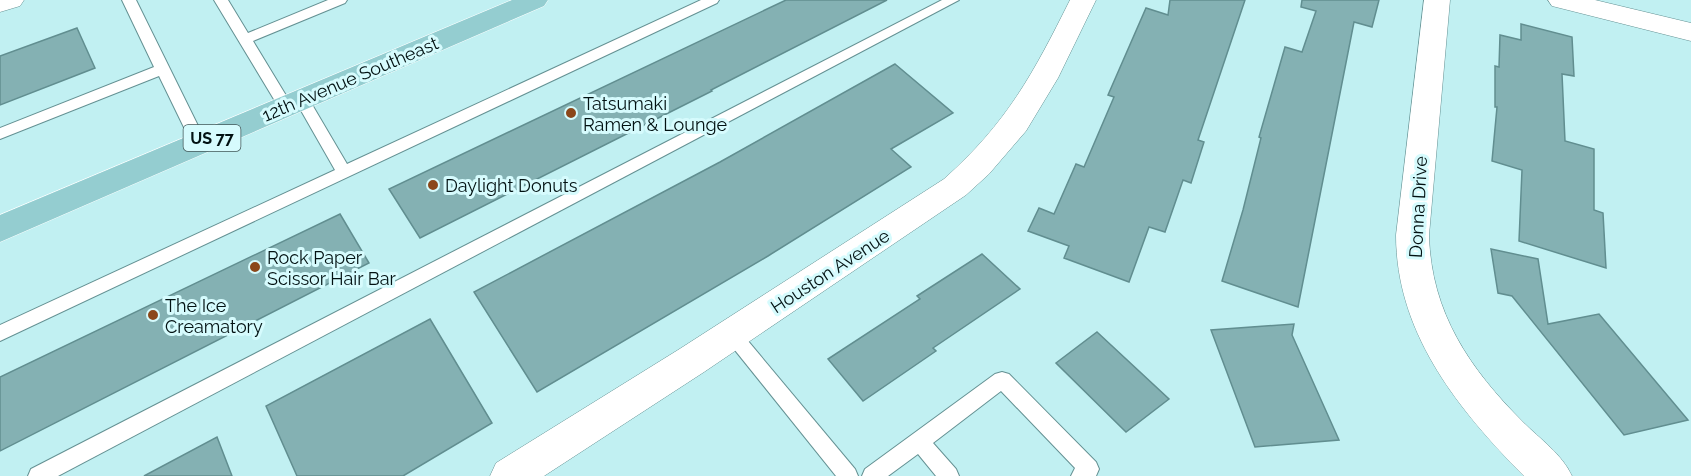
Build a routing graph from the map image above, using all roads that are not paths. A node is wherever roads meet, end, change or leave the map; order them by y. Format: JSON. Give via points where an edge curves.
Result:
{"nodes":[{"id":1,"x":10,"y":0,"type":"edge"},
{"id":2,"x":129,"y":0,"type":"edge"},
{"id":3,"x":221,"y":0,"type":"edge"},
{"id":4,"x":340,"y":0,"type":"edge"},
{"id":5,"x":535,"y":0,"type":"edge"},
{"id":6,"x":712,"y":0,"type":"edge"},
{"id":7,"x":952,"y":0,"type":"edge"},
{"id":8,"x":1083,"y":0,"type":"edge"},
{"id":9,"x":1437,"y":0,"type":"edge"},
{"id":10,"x":1561,"y":0,"type":"edge"},
{"id":11,"x":0,"y":4,"type":"edge"},
{"id":12,"x":1691,"y":32,"type":"edge"},
{"id":13,"x":245,"y":39,"type":"junction"},
{"id":14,"x":162,"y":69,"type":"junction"},
{"id":15,"x":294,"y":104,"type":"junction"},
{"id":16,"x":0,"y":134,"type":"edge"},
{"id":17,"x":199,"y":144,"type":"junction"},
{"id":18,"x":344,"y":172,"type":"junction"},
{"id":19,"x":0,"y":229,"type":"edge"},
{"id":20,"x":0,"y":333,"type":"edge"},
{"id":21,"x":732,"y":334,"type":"junction"},
{"id":22,"x":920,"y":441,"type":"junction"},
{"id":23,"x":38,"y":476,"type":"edge"},
{"id":24,"x":510,"y":476,"type":"edge"},
{"id":25,"x":848,"y":476,"type":"edge"},
{"id":26,"x":872,"y":476,"type":"edge"},
{"id":27,"x":949,"y":476,"type":"edge"},
{"id":28,"x":1081,"y":476,"type":"edge"},
{"id":29,"x":1552,"y":476,"type":"edge"}],
"edges":[{"from":1,"to":11,"type":"street"},
{"from":2,"to":14,"type":"lane"},
{"from":3,"to":13,"type":"lane"},
{"from":4,"to":13,"type":"lane"},
{"from":5,"to":15,"type":"main road","name":"12th Avenue Southeast","number":"US 77"},
{"from":6,"to":18,"type":"lane"},
{"from":7,"to":23,"type":"lane"},
{"from":8,"to":21,"type":"street","name":"Houston Avenue","via":[[1039,90],[982,164],[915,215]]},
{"from":9,"to":29,"type":"street","name":"Donna Drive","via":[[1414,217],[1417,281],[1433,330],[1466,384],[1485,409]]},
{"from":10,"to":12,"type":"street"},
{"from":13,"to":15,"type":"lane"},
{"from":14,"to":16,"type":"lane"},
{"from":14,"to":17,"type":"lane"},
{"from":15,"to":17,"type":"main road","name":"12th Avenue Southeast","number":"US 77"},
{"from":15,"to":18,"type":"lane"},
{"from":17,"to":19,"type":"main road","name":"12th Avenue Southeast","number":"US 77"},
{"from":18,"to":20,"type":"lane"},
{"from":21,"to":24,"type":"street","name":"Houston Avenue"},
{"from":21,"to":25,"type":"lane"},
{"from":22,"to":26,"type":"lane"},
{"from":22,"to":27,"type":"lane"},
{"from":22,"to":28,"type":"lane","via":[[1002,380],[1089,469]]}]}
